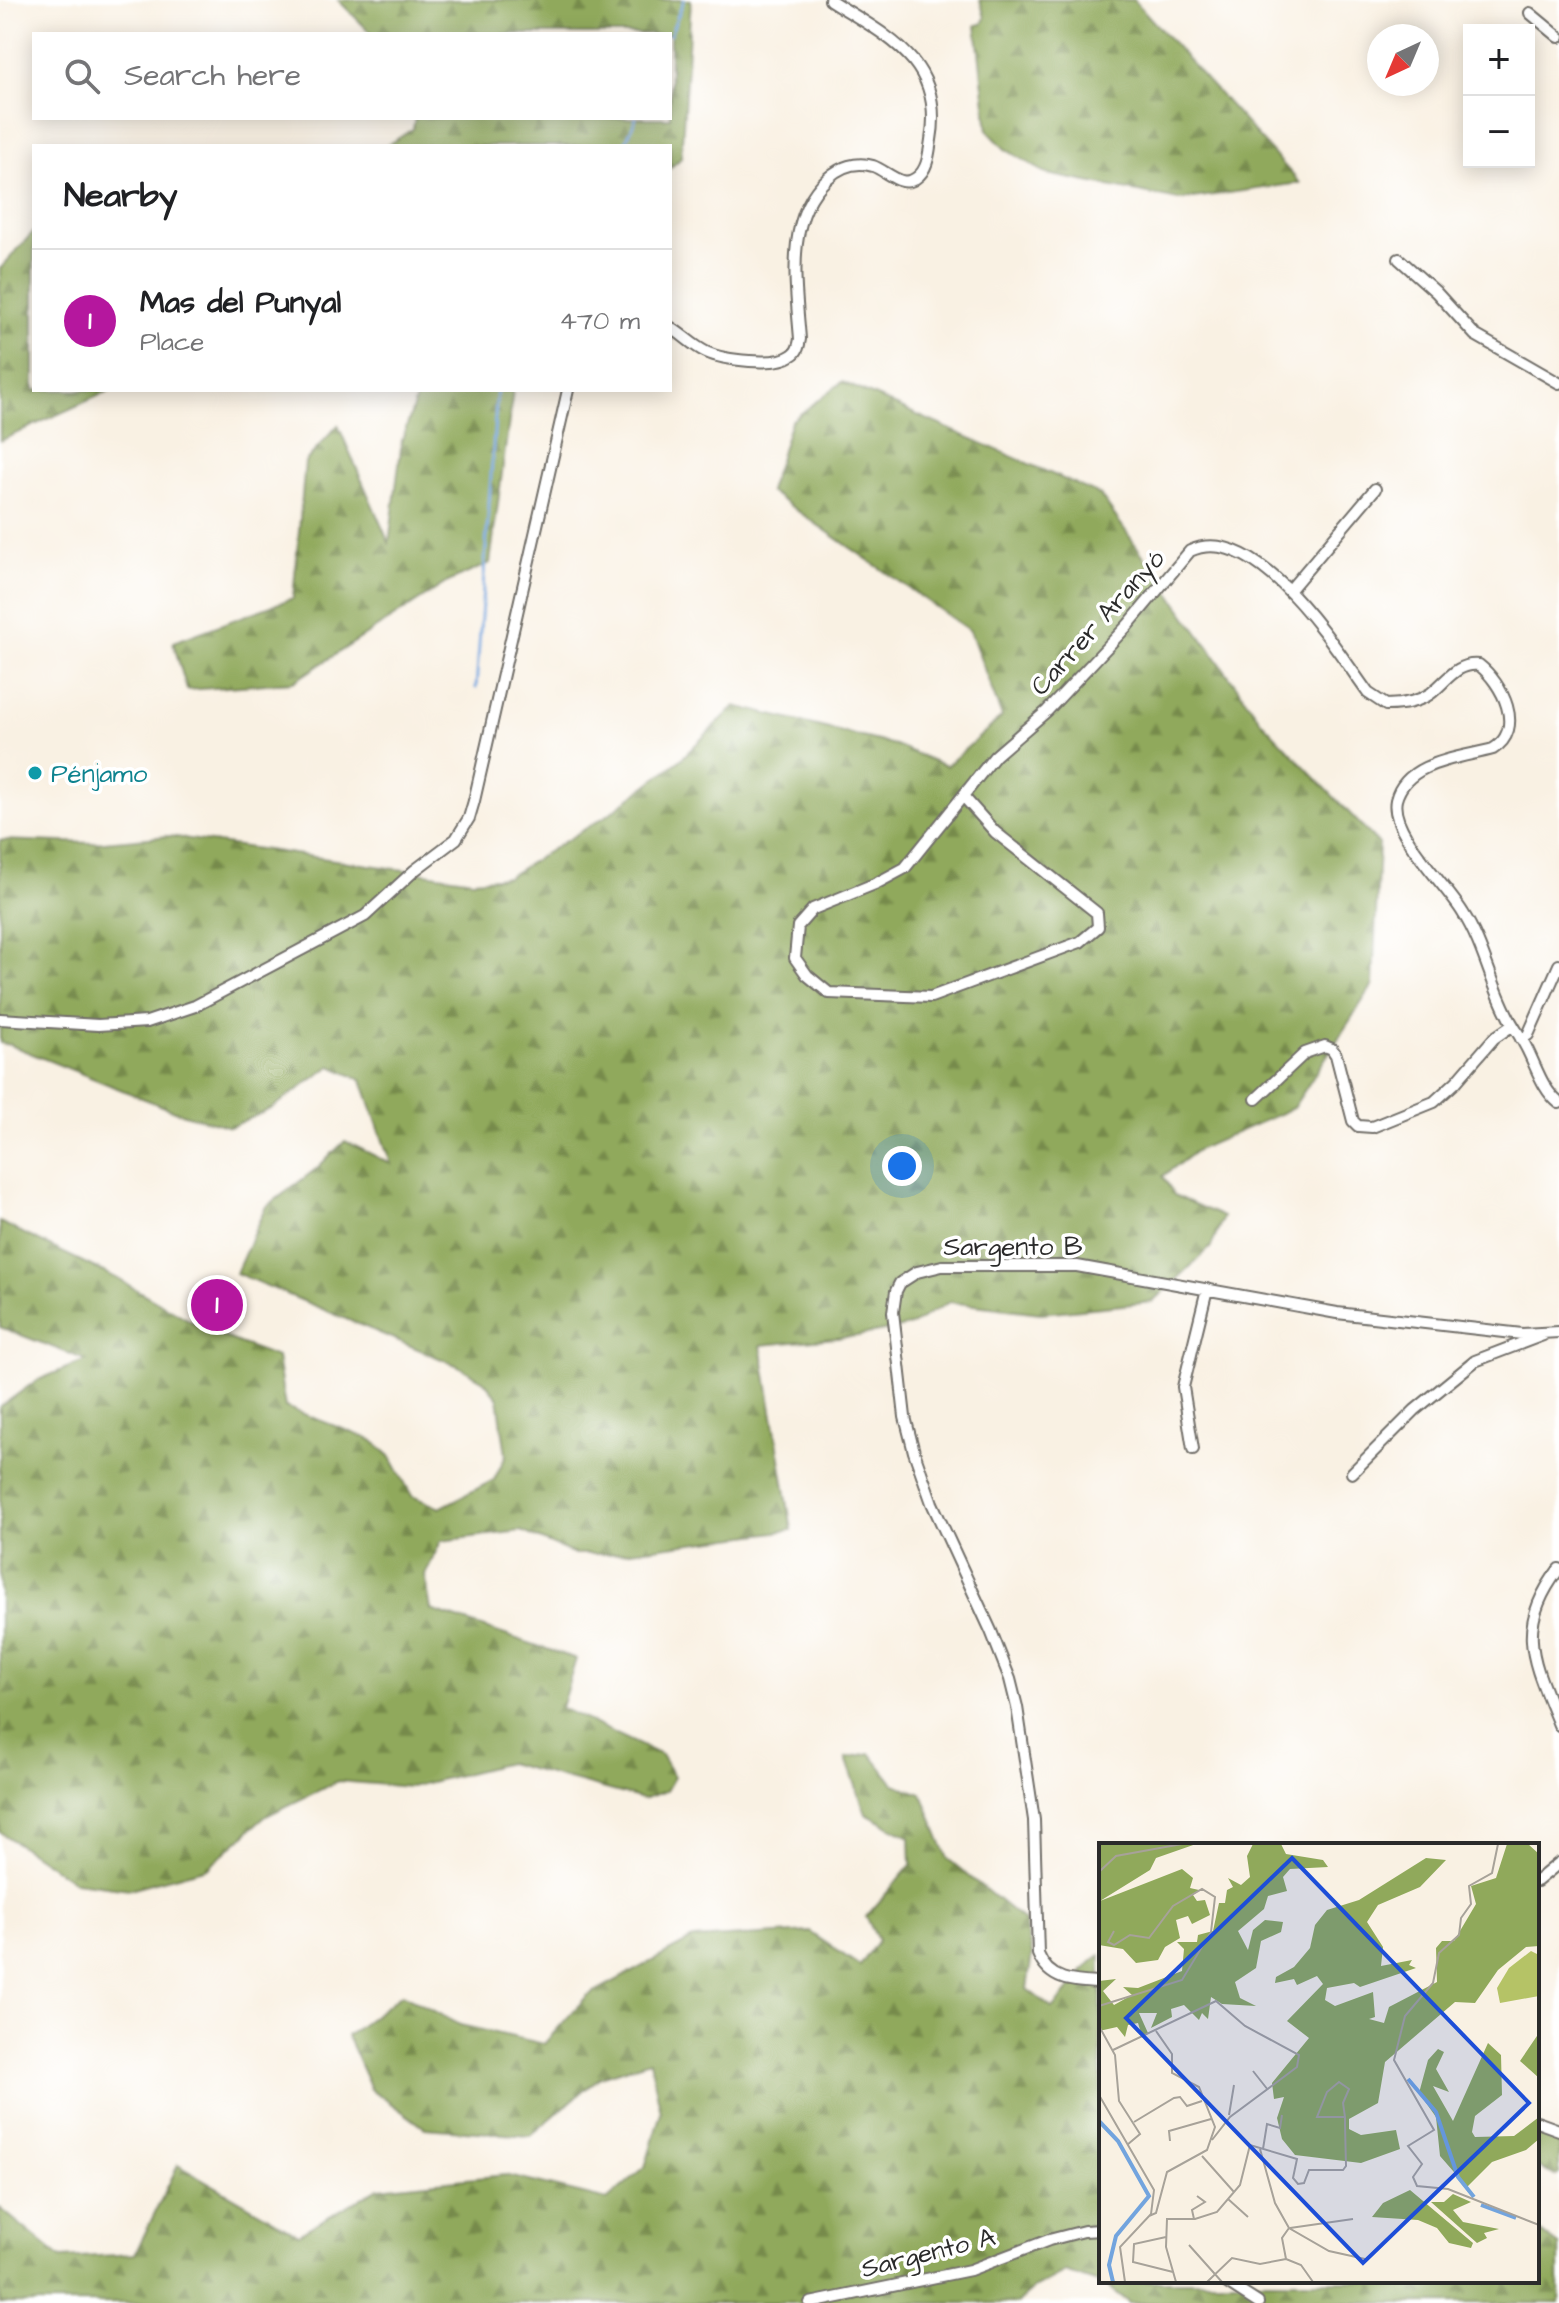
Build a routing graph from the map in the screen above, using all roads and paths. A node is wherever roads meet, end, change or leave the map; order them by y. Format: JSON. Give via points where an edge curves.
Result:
{"nodes":[{"id":1,"x":830,"y":0,"type":"edge"},
{"id":2,"x":1530,"y":13,"type":"dead end"},
{"id":3,"x":1559,"y":37,"type":"edge"},
{"id":4,"x":1399,"y":259,"type":"dead end"},
{"id":5,"x":672,"y":328,"type":"edge"},
{"id":6,"x":1559,"y":383,"type":"edge"},
{"id":7,"x":568,"y":392,"type":"edge"},
{"id":8,"x":1375,"y":489,"type":"dead end"},
{"id":9,"x":1289,"y":591,"type":"junction"},
{"id":10,"x":963,"y":796,"type":"junction"},
{"id":11,"x":1559,"y":965,"type":"edge"},
{"id":12,"x":0,"y":1019,"type":"edge"},
{"id":13,"x":1513,"y":1025,"type":"junction"},
{"id":14,"x":1524,"y":1043,"type":"junction"},
{"id":15,"x":1256,"y":1099,"type":"dead end"},
{"id":16,"x":1559,"y":1103,"type":"edge"},
{"id":17,"x":1207,"y":1289,"type":"junction"},
{"id":18,"x":1554,"y":1332,"type":"edge"},
{"id":19,"x":1193,"y":1449,"type":"dead end"},
{"id":20,"x":1352,"y":1473,"type":"dead end"},
{"id":21,"x":1559,"y":1569,"type":"edge"},
{"id":22,"x":1559,"y":1725,"type":"edge"},
{"id":23,"x":1559,"y":1863,"type":"edge"},
{"id":24,"x":1539,"y":1879,"type":"edge"},
{"id":25,"x":1099,"y":1983,"type":"edge"},
{"id":26,"x":1539,"y":2123,"type":"edge"},
{"id":27,"x":1559,"y":2130,"type":"edge"},
{"id":28,"x":1099,"y":2230,"type":"edge"},
{"id":29,"x":1227,"y":2283,"type":"edge"},
{"id":30,"x":810,"y":2303,"type":"edge"},
{"id":31,"x":1258,"y":2303,"type":"edge"}],
"edges":[{"from":1,"to":5,"type":"street","via":[[902,46],[920,68],[933,100],[928,162],[914,181],[856,165],[835,172],[818,187],[798,239],[800,339],[793,355],[717,357]]},
{"from":2,"to":3,"type":"street"},
{"from":4,"to":6,"type":"street","via":[[1475,335]]},
{"from":7,"to":12,"type":"street","via":[[474,801],[456,839],[365,916],[195,1006],[147,1022]]},
{"from":8,"to":9,"type":"street"},
{"from":9,"to":10,"type":"street","name":"Carrer Aranyó","via":[[1237,552],[1217,547],[1190,551]]},
{"from":9,"to":13,"type":"street","name":"Carrer Aranyó","via":[[1368,693],[1386,705],[1413,703],[1470,664],[1487,671],[1501,688],[1508,717],[1503,743],[1415,771],[1395,803],[1408,842],[1469,922]]},
{"from":10,"to":10,"type":"street","name":"Carrer Aranyó","via":[[995,832],[1097,913],[1098,927],[1080,942],[931,997],[829,993],[795,958],[798,926],[813,909],[905,868]]},
{"from":11,"to":14,"type":"street"},
{"from":13,"to":14,"type":"street","name":"Carrer Aranyó"},
{"from":13,"to":15,"type":"street","via":[[1434,1102],[1372,1127],[1353,1121],[1336,1055],[1325,1046],[1305,1053]]},
{"from":14,"to":16,"type":"street","name":"Carrer Aranyó","via":[[1543,1084]]},
{"from":17,"to":18,"type":"street","name":"Sargento B","via":[[1337,1313],[1496,1332]]},
{"from":17,"to":19,"type":"street","via":[[1183,1387]]},
{"from":17,"to":25,"type":"street","name":"Sargento B","via":[[1077,1266],[942,1266],[908,1277],[894,1303],[902,1394],[914,1452],[991,1631],[1017,1707],[1034,1820],[1038,1954],[1042,1965],[1059,1977]]},
{"from":18,"to":20,"type":"street","via":[[1475,1361],[1415,1410]]},
{"from":21,"to":22,"type":"street","via":[[1535,1608],[1531,1642]]},
{"from":23,"to":24,"type":"street"},
{"from":26,"to":27,"type":"street"},
{"from":28,"to":30,"type":"street","name":"Sargento A","via":[[1049,2240],[970,2270]]},
{"from":29,"to":31,"type":"street"}]}
